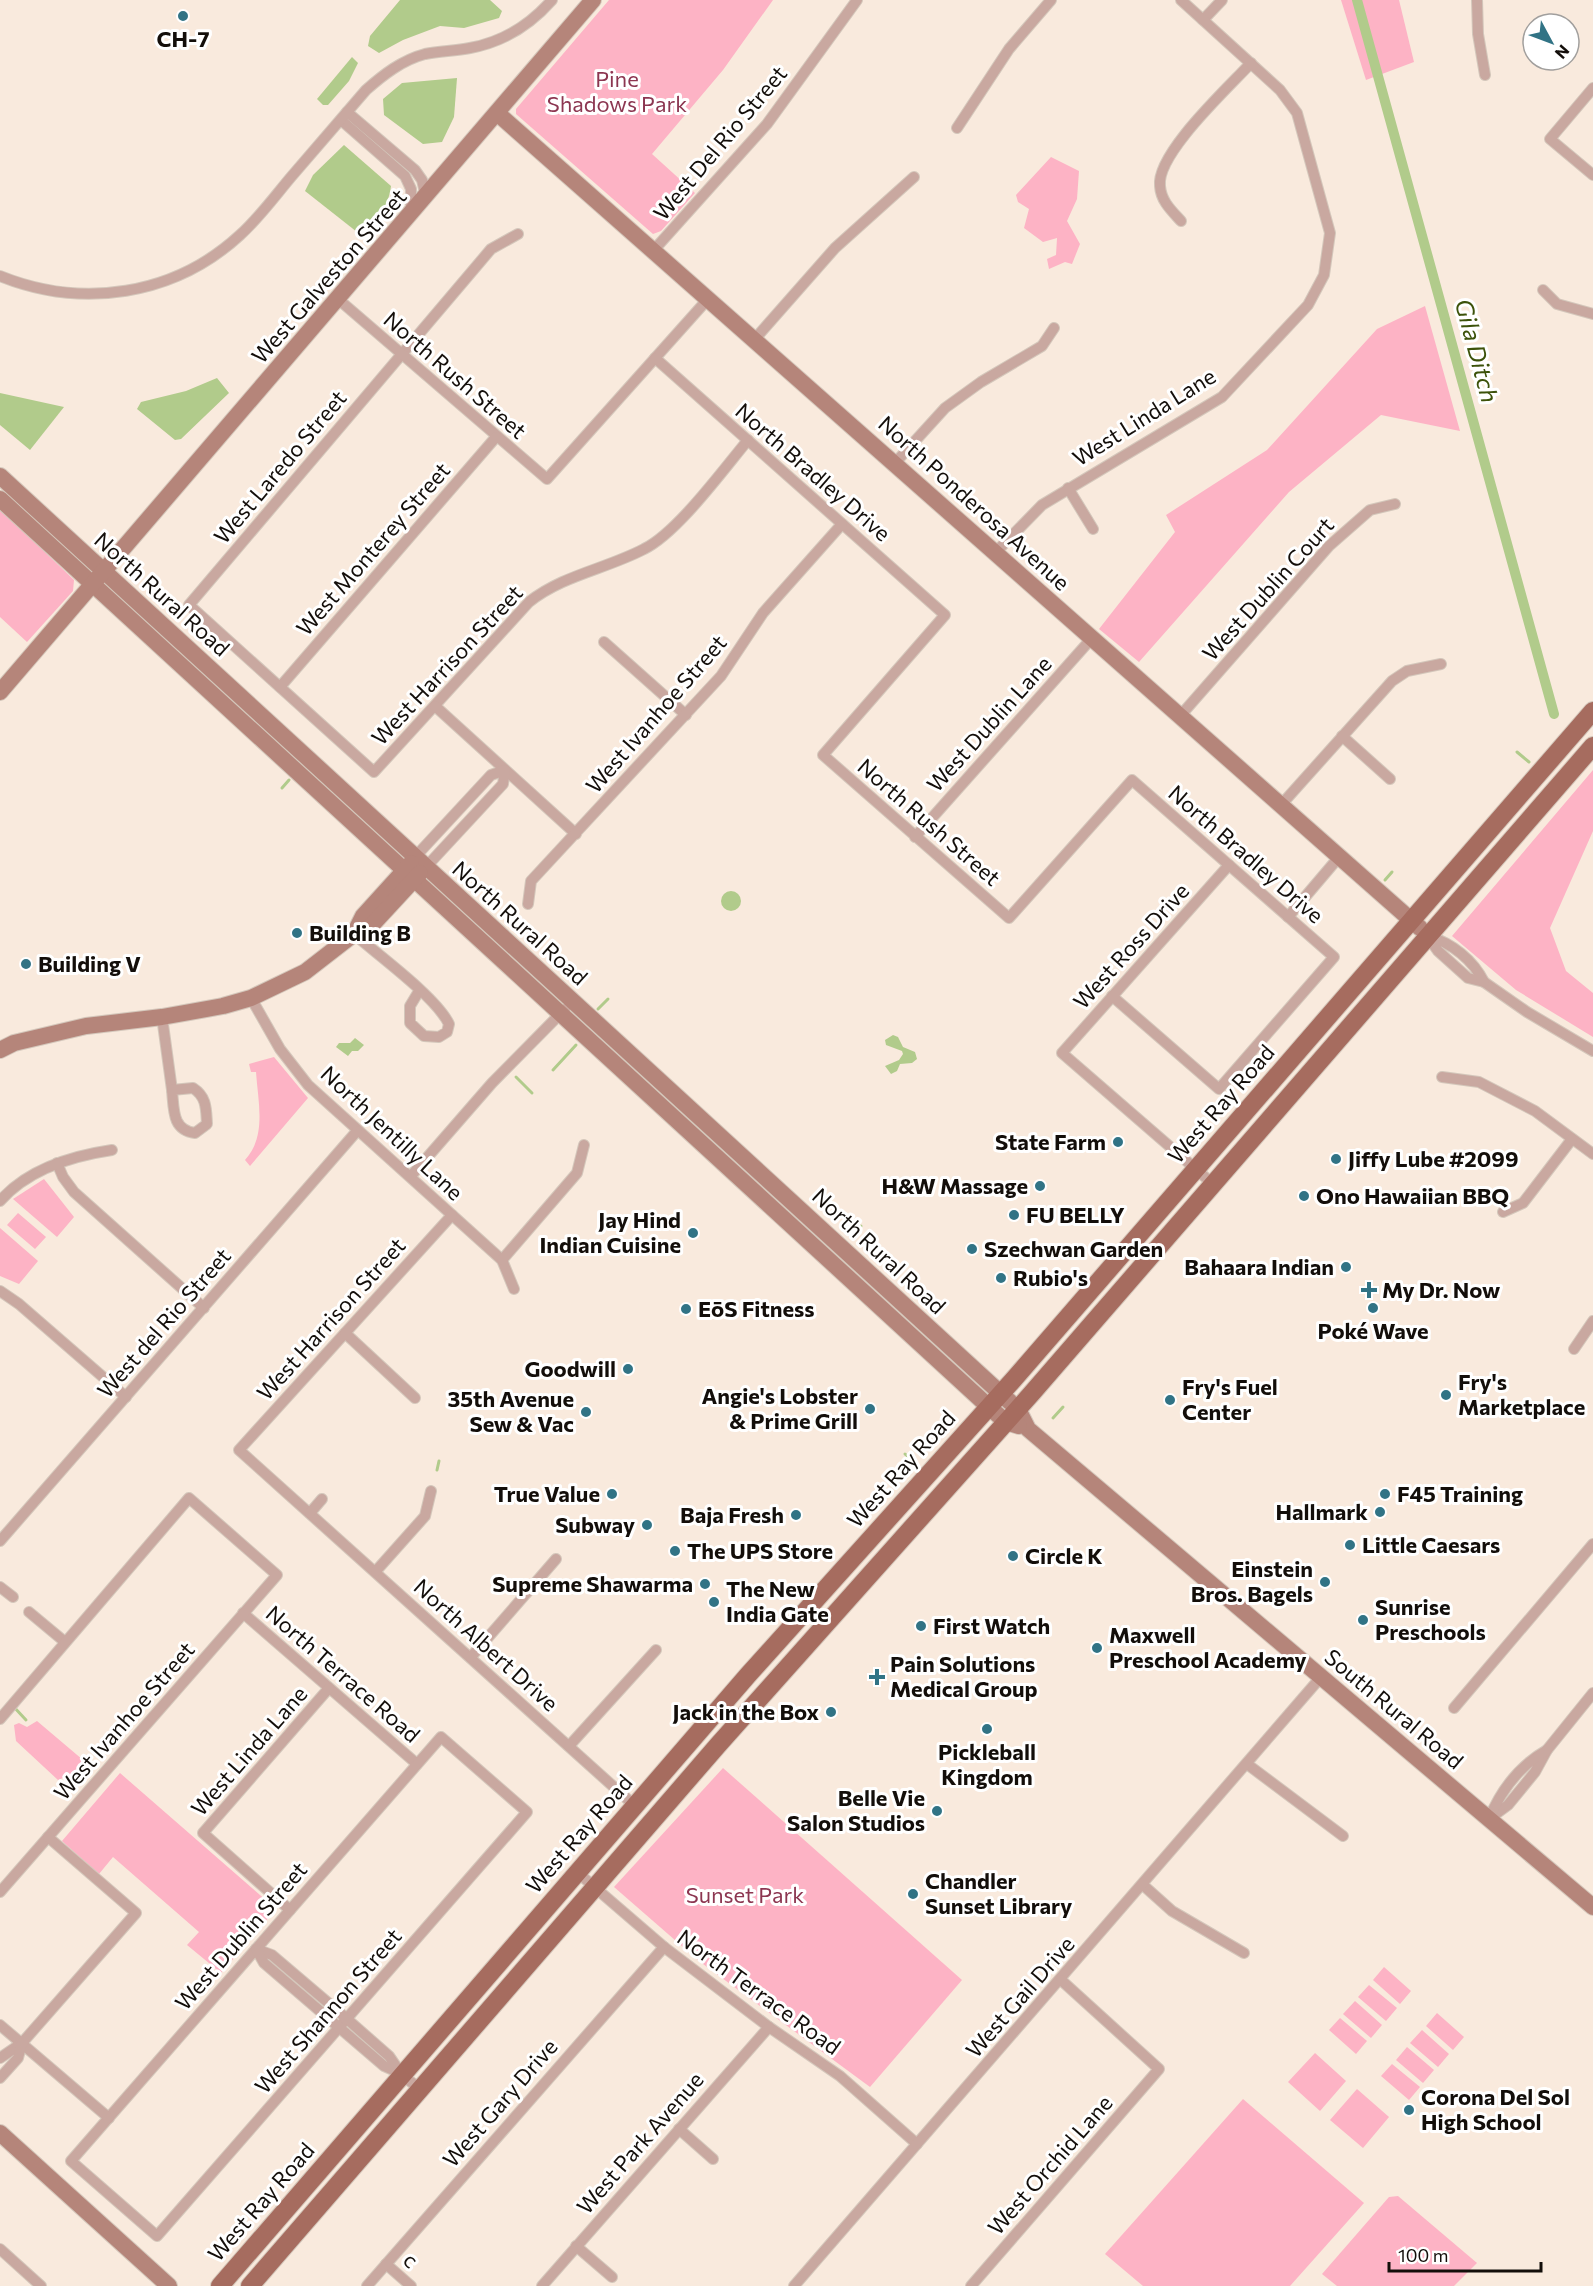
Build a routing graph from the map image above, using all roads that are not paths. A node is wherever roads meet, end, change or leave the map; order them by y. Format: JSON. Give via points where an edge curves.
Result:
{"nodes":[{"id":1,"x":552,"y":0,"type":"edge"},
{"id":2,"x":593,"y":0,"type":"edge"},
{"id":3,"x":857,"y":0,"type":"edge"},
{"id":4,"x":1051,"y":0,"type":"edge"},
{"id":5,"x":1181,"y":0,"type":"edge"},
{"id":6,"x":1222,"y":0,"type":"edge"},
{"id":7,"x":1477,"y":0,"type":"edge"},
{"id":8,"x":1203,"y":20,"type":"junction"},
{"id":9,"x":1251,"y":63,"type":"junction"},
{"id":10,"x":1485,"y":75,"type":"dead end"},
{"id":11,"x":1593,"y":88,"type":"edge"},
{"id":12,"x":497,"y":113,"type":"junction"},
{"id":13,"x":344,"y":116,"type":"junction"},
{"id":14,"x":957,"y":128,"type":"dead end"},
{"id":15,"x":1593,"y":175,"type":"edge"},
{"id":16,"x":914,"y":177,"type":"dead end"},
{"id":17,"x":426,"y":197,"type":"junction"},
{"id":18,"x":411,"y":214,"type":"junction"},
{"id":19,"x":1181,"y":221,"type":"dead end"},
{"id":20,"x":518,"y":234,"type":"dead end"},
{"id":21,"x":653,"y":251,"type":"junction"},
{"id":22,"x":0,"y":276,"type":"edge"},
{"id":23,"x":1543,"y":290,"type":"dead end"},
{"id":24,"x":338,"y":299,"type":"junction"},
{"id":25,"x":707,"y":300,"type":"junction"},
{"id":26,"x":1593,"y":314,"type":"edge"},
{"id":27,"x":1054,"y":328,"type":"dead end"},
{"id":28,"x":754,"y":340,"type":"junction"},
{"id":29,"x":400,"y":353,"type":"junction"},
{"id":30,"x":655,"y":358,"type":"junction"},
{"id":31,"x":496,"y":437,"type":"junction"},
{"id":32,"x":748,"y":440,"type":"junction"},
{"id":33,"x":895,"y":463,"type":"junction"},
{"id":34,"x":0,"y":476,"type":"edge"},
{"id":35,"x":1068,"y":488,"type":"junction"},
{"id":36,"x":0,"y":500,"type":"edge"},
{"id":37,"x":1395,"y":504,"type":"dead end"},
{"id":38,"x":842,"y":524,"type":"junction"},
{"id":39,"x":1093,"y":529,"type":"dead end"},
{"id":40,"x":995,"y":553,"type":"junction"},
{"id":41,"x":99,"y":579,"type":"junction"},
{"id":42,"x":1092,"y":638,"type":"junction"},
{"id":43,"x":603,"y":642,"type":"dead end"},
{"id":44,"x":1441,"y":664,"type":"dead end"},
{"id":45,"x":280,"y":687,"type":"junction"},
{"id":46,"x":0,"y":692,"type":"edge"},
{"id":47,"x":435,"y":706,"type":"junction"},
{"id":48,"x":1593,"y":711,"type":"edge"},
{"id":49,"x":1181,"y":715,"type":"junction"},
{"id":50,"x":686,"y":716,"type":"junction"},
{"id":51,"x":1342,"y":736,"type":"junction"},
{"id":52,"x":1593,"y":746,"type":"edge"},
{"id":53,"x":824,"y":755,"type":"joint"},
{"id":54,"x":505,"y":770,"type":"junction"},
{"id":55,"x":1390,"y":778,"type":"dead end"},
{"id":56,"x":1281,"y":805,"type":"junction"},
{"id":57,"x":576,"y":834,"type":"junction"},
{"id":58,"x":915,"y":837,"type":"junction"},
{"id":59,"x":1340,"y":857,"type":"junction"},
{"id":60,"x":421,"y":862,"type":"junction"},
{"id":61,"x":1229,"y":865,"type":"junction"},
{"id":62,"x":409,"y":875,"type":"junction"},
{"id":63,"x":528,"y":904,"type":"dead end"},
{"id":64,"x":1288,"y":917,"type":"junction"},
{"id":65,"x":1009,"y":918,"type":"joint"},
{"id":66,"x":1420,"y":928,"type":"junction"},
{"id":67,"x":354,"y":934,"type":"junction"},
{"id":68,"x":419,"y":991,"type":"junction"},
{"id":69,"x":1112,"y":996,"type":"junction"},
{"id":70,"x":251,"y":998,"type":"junction"},
{"id":71,"x":573,"y":1001,"type":"junction"},
{"id":72,"x":560,"y":1014,"type":"junction"},
{"id":73,"x":162,"y":1017,"type":"junction"},
{"id":74,"x":0,"y":1050,"type":"edge"},
{"id":75,"x":1593,"y":1051,"type":"edge"},
{"id":76,"x":1442,"y":1077,"type":"dead end"},
{"id":77,"x":172,"y":1090,"type":"junction"},
{"id":78,"x":357,"y":1131,"type":"junction"},
{"id":79,"x":1572,"y":1139,"type":"junction"},
{"id":80,"x":584,"y":1146,"type":"dead end"},
{"id":81,"x":112,"y":1150,"type":"dead end"},
{"id":82,"x":1593,"y":1154,"type":"edge"},
{"id":83,"x":57,"y":1163,"type":"junction"},
{"id":84,"x":1195,"y":1170,"type":"junction"},
{"id":85,"x":411,"y":1176,"type":"junction"},
{"id":86,"x":1213,"y":1184,"type":"junction"},
{"id":87,"x":0,"y":1201,"type":"edge"},
{"id":88,"x":1503,"y":1212,"type":"dead end"},
{"id":89,"x":452,"y":1215,"type":"junction"},
{"id":90,"x":502,"y":1260,"type":"junction"},
{"id":91,"x":514,"y":1289,"type":"dead end"},
{"id":92,"x":0,"y":1292,"type":"edge"},
{"id":93,"x":204,"y":1308,"type":"junction"},
{"id":94,"x":1593,"y":1321,"type":"edge"},
{"id":95,"x":345,"y":1333,"type":"junction"},
{"id":96,"x":1574,"y":1349,"type":"dead end"},
{"id":97,"x":126,"y":1396,"type":"junction"},
{"id":98,"x":414,"y":1398,"type":"dead end"},
{"id":99,"x":1004,"y":1408,"type":"junction"},
{"id":100,"x":239,"y":1450,"type":"joint"},
{"id":101,"x":431,"y":1491,"type":"dead end"},
{"id":102,"x":322,"y":1499,"type":"dead end"},
{"id":103,"x":310,"y":1513,"type":"junction"},
{"id":104,"x":0,"y":1540,"type":"edge"},
{"id":105,"x":1593,"y":1544,"type":"edge"},
{"id":106,"x":556,"y":1559,"type":"dead end"},
{"id":107,"x":376,"y":1571,"type":"junction"},
{"id":108,"x":277,"y":1575,"type":"joint"},
{"id":109,"x":0,"y":1587,"type":"edge"},
{"id":110,"x":12,"y":1597,"type":"dead end"},
{"id":111,"x":29,"y":1612,"type":"dead end"},
{"id":112,"x":243,"y":1613,"type":"junction"},
{"id":113,"x":790,"y":1629,"type":"junction"},
{"id":114,"x":65,"y":1642,"type":"junction"},
{"id":115,"x":806,"y":1644,"type":"junction"},
{"id":116,"x":656,"y":1650,"type":"dead end"},
{"id":117,"x":471,"y":1657,"type":"junction"},
{"id":118,"x":1321,"y":1677,"type":"junction"},
{"id":119,"x":329,"y":1688,"type":"junction"},
{"id":120,"x":1593,"y":1693,"type":"edge"},
{"id":121,"x":1454,"y":1708,"type":"dead end"},
{"id":122,"x":0,"y":1719,"type":"edge"},
{"id":123,"x":441,"y":1737,"type":"joint"},
{"id":124,"x":568,"y":1746,"type":"junction"},
{"id":125,"x":417,"y":1764,"type":"junction"},
{"id":126,"x":1247,"y":1764,"type":"junction"},
{"id":127,"x":635,"y":1806,"type":"junction"},
{"id":128,"x":527,"y":1812,"type":"joint"},
{"id":129,"x":1489,"y":1819,"type":"junction"},
{"id":130,"x":1343,"y":1836,"type":"dead end"},
{"id":131,"x":48,"y":1837,"type":"junction"},
{"id":132,"x":577,"y":1872,"type":"junction"},
{"id":133,"x":1143,"y":1885,"type":"junction"},
{"id":134,"x":595,"y":1887,"type":"junction"},
{"id":135,"x":0,"y":1892,"type":"edge"},
{"id":136,"x":1593,"y":1907,"type":"edge"},
{"id":137,"x":290,"y":1910,"type":"junction"},
{"id":138,"x":664,"y":1947,"type":"junction"},
{"id":139,"x":256,"y":1948,"type":"junction"},
{"id":140,"x":1244,"y":1953,"type":"dead end"},
{"id":141,"x":1061,"y":1980,"type":"junction"},
{"id":142,"x":343,"y":2023,"type":"junction"},
{"id":143,"x":0,"y":2025,"type":"edge"},
{"id":144,"x":769,"y":2026,"type":"junction"},
{"id":145,"x":22,"y":2043,"type":"junction"},
{"id":146,"x":0,"y":2058,"type":"edge"},
{"id":147,"x":402,"y":2075,"type":"junction"},
{"id":148,"x":0,"y":2078,"type":"edge"},
{"id":149,"x":420,"y":2090,"type":"junction"},
{"id":150,"x":109,"y":2118,"type":"junction"},
{"id":151,"x":679,"y":2129,"type":"junction"},
{"id":152,"x":0,"y":2133,"type":"edge"},
{"id":153,"x":917,"y":2144,"type":"junction"},
{"id":154,"x":713,"y":2159,"type":"dead end"},
{"id":155,"x":71,"y":2161,"type":"joint"},
{"id":156,"x":576,"y":2246,"type":"junction"},
{"id":157,"x":1,"y":2252,"type":"edge"},
{"id":158,"x":386,"y":2264,"type":"junction"},
{"id":159,"x":612,"y":2277,"type":"dead end"},
{"id":160,"x":41,"y":2286,"type":"edge"},
{"id":161,"x":169,"y":2286,"type":"edge"},
{"id":162,"x":220,"y":2286,"type":"edge"},
{"id":163,"x":250,"y":2286,"type":"edge"},
{"id":164,"x":367,"y":2286,"type":"edge"},
{"id":165,"x":411,"y":2286,"type":"edge"},
{"id":166,"x":542,"y":2286,"type":"edge"},
{"id":167,"x":794,"y":2286,"type":"edge"},
{"id":168,"x":971,"y":2286,"type":"edge"}],
"edges":[{"from":1,"to":13,"type":"street","via":[[528,23],[498,40],[423,55],[395,67],[366,90]]},
{"from":2,"to":12,"type":"main road","name":"West Galveston Street"},
{"from":3,"to":21,"type":"street","name":"West Del Rio Street","via":[[768,124]]},
{"from":4,"to":14,"type":"street","via":[[1009,49]]},
{"from":5,"to":8,"type":"street","name":"West Linda Lane"},
{"from":6,"to":8,"type":"street"},
{"from":7,"to":10,"type":"street"},
{"from":8,"to":9,"type":"street","name":"West Linda Lane"},
{"from":9,"to":19,"type":"street","via":[[1171,151],[1161,170],[1165,204]]},
{"from":9,"to":35,"type":"street","name":"West Linda Lane","via":[[1280,90],[1297,113],[1304,131],[1330,233],[1324,274],[1308,305],[1222,397]]},
{"from":11,"to":15,"type":"street","via":[[1550,140]]},
{"from":12,"to":17,"type":"main road","name":"West Galveston Street"},
{"from":12,"to":21,"type":"main road","name":"North Ponderosa Avenue"},
{"from":13,"to":17,"type":"street","via":[[415,170]]},
{"from":13,"to":18,"type":"street","via":[[405,176],[411,189]]},
{"from":13,"to":22,"type":"street","via":[[246,229],[193,268],[142,288],[102,294],[58,293]]},
{"from":16,"to":28,"type":"street","via":[[835,248]]},
{"from":17,"to":18,"type":"main road","name":"West Galveston Street"},
{"from":18,"to":24,"type":"main road","name":"West Galveston Street"},
{"from":20,"to":29,"type":"street","name":"West Laredo Street","via":[[491,249]]},
{"from":21,"to":25,"type":"main road","name":"North Ponderosa Avenue"},
{"from":23,"to":26,"type":"street","via":[[1557,304]]},
{"from":24,"to":29,"type":"street","name":"North Rush Street"},
{"from":24,"to":41,"type":"main road","name":"West Galveston Street"},
{"from":25,"to":28,"type":"main road","name":"North Ponderosa Avenue"},
{"from":25,"to":30,"type":"street"},
{"from":27,"to":33,"type":"street","via":[[1042,346],[945,408]]},
{"from":28,"to":33,"type":"main road","name":"North Ponderosa Avenue"},
{"from":29,"to":31,"type":"street","name":"North Rush Street"},
{"from":29,"to":45,"type":"street","name":"West Laredo Street","via":[[189,605]]},
{"from":30,"to":31,"type":"street","name":"North Rush Street","via":[[547,479]]},
{"from":30,"to":32,"type":"street","name":"North Bradley Drive"},
{"from":31,"to":45,"type":"street","name":"West Monterey Street"},
{"from":32,"to":38,"type":"street","name":"North Bradley Drive"},
{"from":32,"to":47,"type":"street","name":"West Harrison Street","via":[[660,539],[645,549],[547,588],[529,602]]},
{"from":33,"to":40,"type":"main road","name":"North Ponderosa Avenue"},
{"from":34,"to":41,"type":"main road","name":"North Rural Road"},
{"from":35,"to":39,"type":"street"},
{"from":35,"to":40,"type":"street","name":"West Linda Lane","via":[[1030,515]]},
{"from":36,"to":41,"type":"main road","name":"North Rural Road"},
{"from":37,"to":49,"type":"street","name":"West Dublin Court","via":[[1370,510],[1329,546]]},
{"from":38,"to":50,"type":"street","name":"West Ivanhoe Street","via":[[774,598],[729,666]]},
{"from":38,"to":53,"type":"street","name":"North Bradley Drive","via":[[945,615]]},
{"from":40,"to":42,"type":"main road","name":"North Ponderosa Avenue"},
{"from":41,"to":46,"type":"main road","name":"West Galveston Street"},
{"from":41,"to":60,"type":"main road","name":"North Rural Road"},
{"from":41,"to":62,"type":"main road","name":"North Rural Road"},
{"from":42,"to":49,"type":"main road","name":"North Ponderosa Avenue"},
{"from":42,"to":58,"type":"street","name":"West Dublin Lane"},
{"from":43,"to":50,"type":"street"},
{"from":44,"to":51,"type":"street","via":[[1407,671],[1392,681]]},
{"from":45,"to":47,"type":"street","name":"West Harrison Street","via":[[374,772]]},
{"from":47,"to":54,"type":"street"},
{"from":48,"to":66,"type":"main road","name":"West Ray Road"},
{"from":49,"to":56,"type":"main road","name":"North Ponderosa Avenue"},
{"from":50,"to":57,"type":"street","name":"West Ivanhoe Street"},
{"from":51,"to":55,"type":"street"},
{"from":51,"to":56,"type":"street"},
{"from":52,"to":66,"type":"main road","name":"West Ray Road"},
{"from":53,"to":58,"type":"street","name":"North Rush Street"},
{"from":54,"to":57,"type":"street"},
{"from":54,"to":60,"type":"street","via":[[503,784]]},
{"from":56,"to":59,"type":"main road","name":"North Ponderosa Avenue"},
{"from":57,"to":63,"type":"street","name":"West Ivanhoe Street","via":[[531,881]]},
{"from":58,"to":65,"type":"street","name":"North Rush Street"},
{"from":59,"to":64,"type":"street"},
{"from":59,"to":66,"type":"main road","name":"North Ponderosa Avenue"},
{"from":60,"to":62,"type":"main road"},
{"from":60,"to":71,"type":"main road","name":"North Rural Road"},
{"from":61,"to":64,"type":"street","name":"North Bradley Drive"},
{"from":61,"to":65,"type":"street","name":"North Bradley Drive","via":[[1132,780]]},
{"from":61,"to":69,"type":"street","name":"West Ross Drive"},
{"from":62,"to":67,"type":"main road","via":[[371,926]]},
{"from":62,"to":72,"type":"main road","name":"North Rural Road"},
{"from":64,"to":69,"type":"street","name":"North Bradley Drive","via":[[1334,957],[1219,1089]]},
{"from":66,"to":75,"type":"street","via":[[1446,941],[1478,968],[1484,982]]},
{"from":66,"to":84,"type":"main road","name":"West Ray Road"},
{"from":66,"to":86,"type":"main road","name":"West Ray Road"},
{"from":67,"to":68,"type":"street"},
{"from":67,"to":70,"type":"main road","via":[[305,972]]},
{"from":68,"to":68,"type":"street","via":[[410,1006],[410,1023],[424,1036],[439,1037],[447,1032],[449,1024]]},
{"from":69,"to":84,"type":"street","name":"West Ross Drive","via":[[1062,1053]]},
{"from":70,"to":73,"type":"main road"},
{"from":70,"to":78,"type":"street","name":"North Jentilly Lane","via":[[280,1049],[308,1085]]},
{"from":71,"to":72,"type":"street"},
{"from":71,"to":99,"type":"main road","name":"North Rural Road"},
{"from":72,"to":85,"type":"street","via":[[492,1083]]},
{"from":72,"to":99,"type":"main road","name":"North Rural Road"},
{"from":73,"to":74,"type":"main road","via":[[86,1026]]},
{"from":73,"to":77,"type":"street"},
{"from":76,"to":79,"type":"street","via":[[1479,1082],[1535,1111]]},
{"from":77,"to":77,"type":"street","via":[[176,1123],[184,1132],[195,1133],[207,1124],[201,1093],[193,1088]]},
{"from":78,"to":85,"type":"street","name":"North Jentilly Lane"},
{"from":78,"to":93,"type":"street","name":"West del Rio Street"},
{"from":79,"to":82,"type":"street"},
{"from":79,"to":88,"type":"street","via":[[1523,1203]]},
{"from":80,"to":90,"type":"street","via":[[577,1173]]},
{"from":81,"to":83,"type":"street"},
{"from":83,"to":87,"type":"street","via":[[10,1190]]},
{"from":83,"to":93,"type":"street","via":[[74,1192]]},
{"from":84,"to":86,"type":"street"},
{"from":84,"to":99,"type":"main road","name":"West Ray Road"},
{"from":85,"to":89,"type":"street","name":"North Jentilly Lane"},
{"from":86,"to":99,"type":"main road","name":"West Ray Road"},
{"from":89,"to":90,"type":"street","name":"North Jentilly Lane"},
{"from":89,"to":95,"type":"street","name":"West Harrison Street"},
{"from":90,"to":91,"type":"street","name":"North Jentilly Lane"},
{"from":92,"to":97,"type":"street"},
{"from":93,"to":97,"type":"street","name":"West del Rio Street"},
{"from":94,"to":96,"type":"street"},
{"from":95,"to":98,"type":"street"},
{"from":95,"to":100,"type":"street","name":"West Harrison Street"},
{"from":97,"to":104,"type":"street","name":"West del Rio Street"},
{"from":99,"to":113,"type":"main road","name":"West Ray Road"},
{"from":99,"to":115,"type":"main road","name":"West Ray Road"},
{"from":99,"to":118,"type":"main road","name":"South Rural Road"},
{"from":100,"to":103,"type":"street","name":"North Albert Drive"},
{"from":101,"to":107,"type":"street","via":[[425,1516]]},
{"from":102,"to":103,"type":"street"},
{"from":103,"to":107,"type":"street","name":"North Albert Drive"},
{"from":105,"to":121,"type":"street"},
{"from":106,"to":117,"type":"street"},
{"from":107,"to":117,"type":"street","name":"North Albert Drive"},
{"from":108,"to":112,"type":"street","name":"West Ivanhoe Street"},
{"from":108,"to":114,"type":"street","name":"North Terrace Road","via":[[189,1498]]},
{"from":109,"to":110,"type":"street"},
{"from":111,"to":114,"type":"street"},
{"from":112,"to":119,"type":"street","name":"North Terrace Road"},
{"from":112,"to":131,"type":"street","name":"West Ivanhoe Street"},
{"from":113,"to":115,"type":"main road"},
{"from":113,"to":127,"type":"main road","name":"West Ray Road"},
{"from":114,"to":122,"type":"street"},
{"from":115,"to":134,"type":"main road","name":"West Ray Road"},
{"from":116,"to":124,"type":"street"},
{"from":117,"to":124,"type":"street","name":"North Albert Drive"},
{"from":118,"to":126,"type":"street","name":"West Gail Drive"},
{"from":118,"to":129,"type":"main road","name":"South Rural Road"},
{"from":119,"to":125,"type":"street","name":"North Terrace Road"},
{"from":119,"to":137,"type":"street","name":"West Linda Lane","via":[[203,1833]]},
{"from":120,"to":129,"type":"street","via":[[1546,1750],[1535,1772],[1508,1804]]},
{"from":123,"to":125,"type":"street","name":"West Dublin Street"},
{"from":123,"to":128,"type":"street","name":"North Terrace Road"},
{"from":124,"to":127,"type":"street","name":"North Albert Drive"},
{"from":125,"to":137,"type":"street","name":"West Dublin Street"},
{"from":126,"to":130,"type":"street"},
{"from":126,"to":133,"type":"street","name":"West Gail Drive"},
{"from":127,"to":132,"type":"main road","name":"West Ray Road"},
{"from":128,"to":142,"type":"street","name":"West Shannon Street"},
{"from":129,"to":136,"type":"main road","name":"South Rural Road"},
{"from":131,"to":135,"type":"street","name":"West Ivanhoe Street"},
{"from":131,"to":145,"type":"street","via":[[136,1913]]},
{"from":132,"to":134,"type":"street","name":"North Terrace Road"},
{"from":132,"to":147,"type":"main road","name":"West Ray Road"},
{"from":133,"to":140,"type":"street","via":[[1172,1911]]},
{"from":133,"to":141,"type":"street","name":"West Gail Drive"},
{"from":134,"to":138,"type":"street","name":"North Terrace Road"},
{"from":134,"to":149,"type":"main road","name":"West Ray Road"},
{"from":137,"to":139,"type":"street","name":"West Dublin Street"},
{"from":138,"to":144,"type":"street","name":"North Terrace Road"},
{"from":138,"to":158,"type":"street","name":"West Gary Drive"},
{"from":139,"to":142,"type":"street","via":[[272,1955]]},
{"from":139,"to":150,"type":"street","name":"West Dublin Street"},
{"from":141,"to":153,"type":"street","name":"West Gail Drive"},
{"from":141,"to":168,"type":"street","name":"West Orchid Lane","via":[[1159,2068]]},
{"from":142,"to":147,"type":"street","via":[[384,2066]]},
{"from":142,"to":155,"type":"street","name":"West Shannon Street","via":[[157,2236]]},
{"from":143,"to":145,"type":"street"},
{"from":144,"to":151,"type":"street","name":"West Park Avenue"},
{"from":144,"to":153,"type":"street","name":"North Terrace Road","via":[[840,2076]]},
{"from":145,"to":146,"type":"street"},
{"from":145,"to":148,"type":"street","via":[[18,2058]]},
{"from":145,"to":150,"type":"street"},
{"from":147,"to":149,"type":"street"},
{"from":147,"to":162,"type":"main road","name":"West Ray Road"},
{"from":149,"to":163,"type":"main road","name":"West Ray Road"},
{"from":150,"to":155,"type":"street","name":"West Dublin Street"},
{"from":151,"to":154,"type":"street"},
{"from":151,"to":156,"type":"street","name":"West Park Avenue"},
{"from":152,"to":161,"type":"main road"},
{"from":153,"to":167,"type":"street","name":"West Gail Drive"},
{"from":156,"to":159,"type":"street"},
{"from":156,"to":166,"type":"street","name":"West Park Avenue"},
{"from":157,"to":160,"type":"street"},
{"from":158,"to":164,"type":"street","name":"West Gary Drive"},
{"from":158,"to":165,"type":"street","name":"c"}]}
